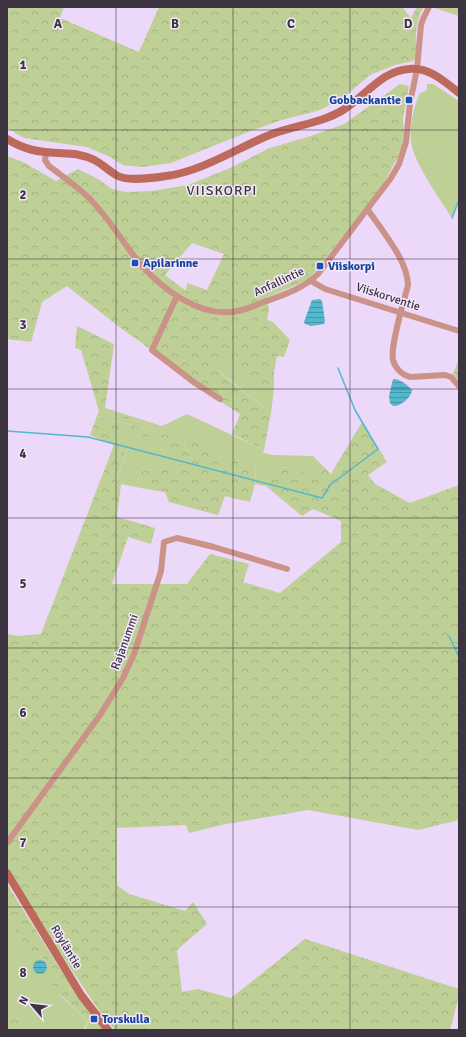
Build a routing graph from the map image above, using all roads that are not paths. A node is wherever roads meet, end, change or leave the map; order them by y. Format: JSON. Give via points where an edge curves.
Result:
{"nodes":[{"id":1,"x":429,"y":7,"type":"edge"},
{"id":2,"x":417,"y":69,"type":"junction"},
{"id":3,"x":459,"y":93,"type":"edge"},
{"id":4,"x":7,"y":139,"type":"edge"},
{"id":5,"x":46,"y":152,"type":"junction"},
{"id":6,"x":368,"y":210,"type":"junction"},
{"id":7,"x":311,"y":281,"type":"junction"},
{"id":8,"x":177,"y":296,"type":"junction"},
{"id":9,"x":401,"y":313,"type":"junction"},
{"id":10,"x":459,"y":331,"type":"edge"},
{"id":11,"x":459,"y":386,"type":"edge"},
{"id":12,"x":220,"y":399,"type":"dead end"},
{"id":13,"x":287,"y":569,"type":"dead end"},
{"id":14,"x":7,"y":843,"type":"edge"},
{"id":15,"x":7,"y":873,"type":"edge"},
{"id":16,"x":108,"y":1030,"type":"edge"}],
"edges":[{"from":1,"to":2,"type":"street","name":"Anfallintie","via":[[421,26]]},
{"from":2,"to":3,"type":"street","via":[[430,72]]},
{"from":2,"to":5,"type":"street","via":[[395,71],[383,77],[357,100],[327,118],[274,133],[216,160],[177,174],[124,178],[115,175],[90,157]]},
{"from":2,"to":6,"type":"street","name":"Anfallintie","via":[[399,164]]},
{"from":4,"to":5,"type":"street","via":[[29,150]]},
{"from":5,"to":8,"type":"street","name":"Anfallintie","via":[[45,160],[49,166],[89,198],[145,269]]},
{"from":6,"to":7,"type":"street","name":"Anfallintie"},
{"from":6,"to":9,"type":"street","via":[[406,272],[408,285]]},
{"from":7,"to":8,"type":"street","name":"Anfallintie","via":[[270,300],[231,312],[202,309]]},
{"from":7,"to":9,"type":"street","name":"Viiskorventie","via":[[325,289]]},
{"from":8,"to":12,"type":"street","via":[[152,350],[195,384]]},
{"from":9,"to":10,"type":"street","name":"Viiskorventie"},
{"from":9,"to":11,"type":"street","via":[[392,352],[398,369],[410,377],[445,375]]},
{"from":13,"to":14,"type":"street","name":"Rajanummi","via":[[177,538],[164,542],[161,571],[134,654],[123,678],[100,715]]},
{"from":15,"to":16,"type":"street","name":"Röyläntie","via":[[81,995]]}]}
